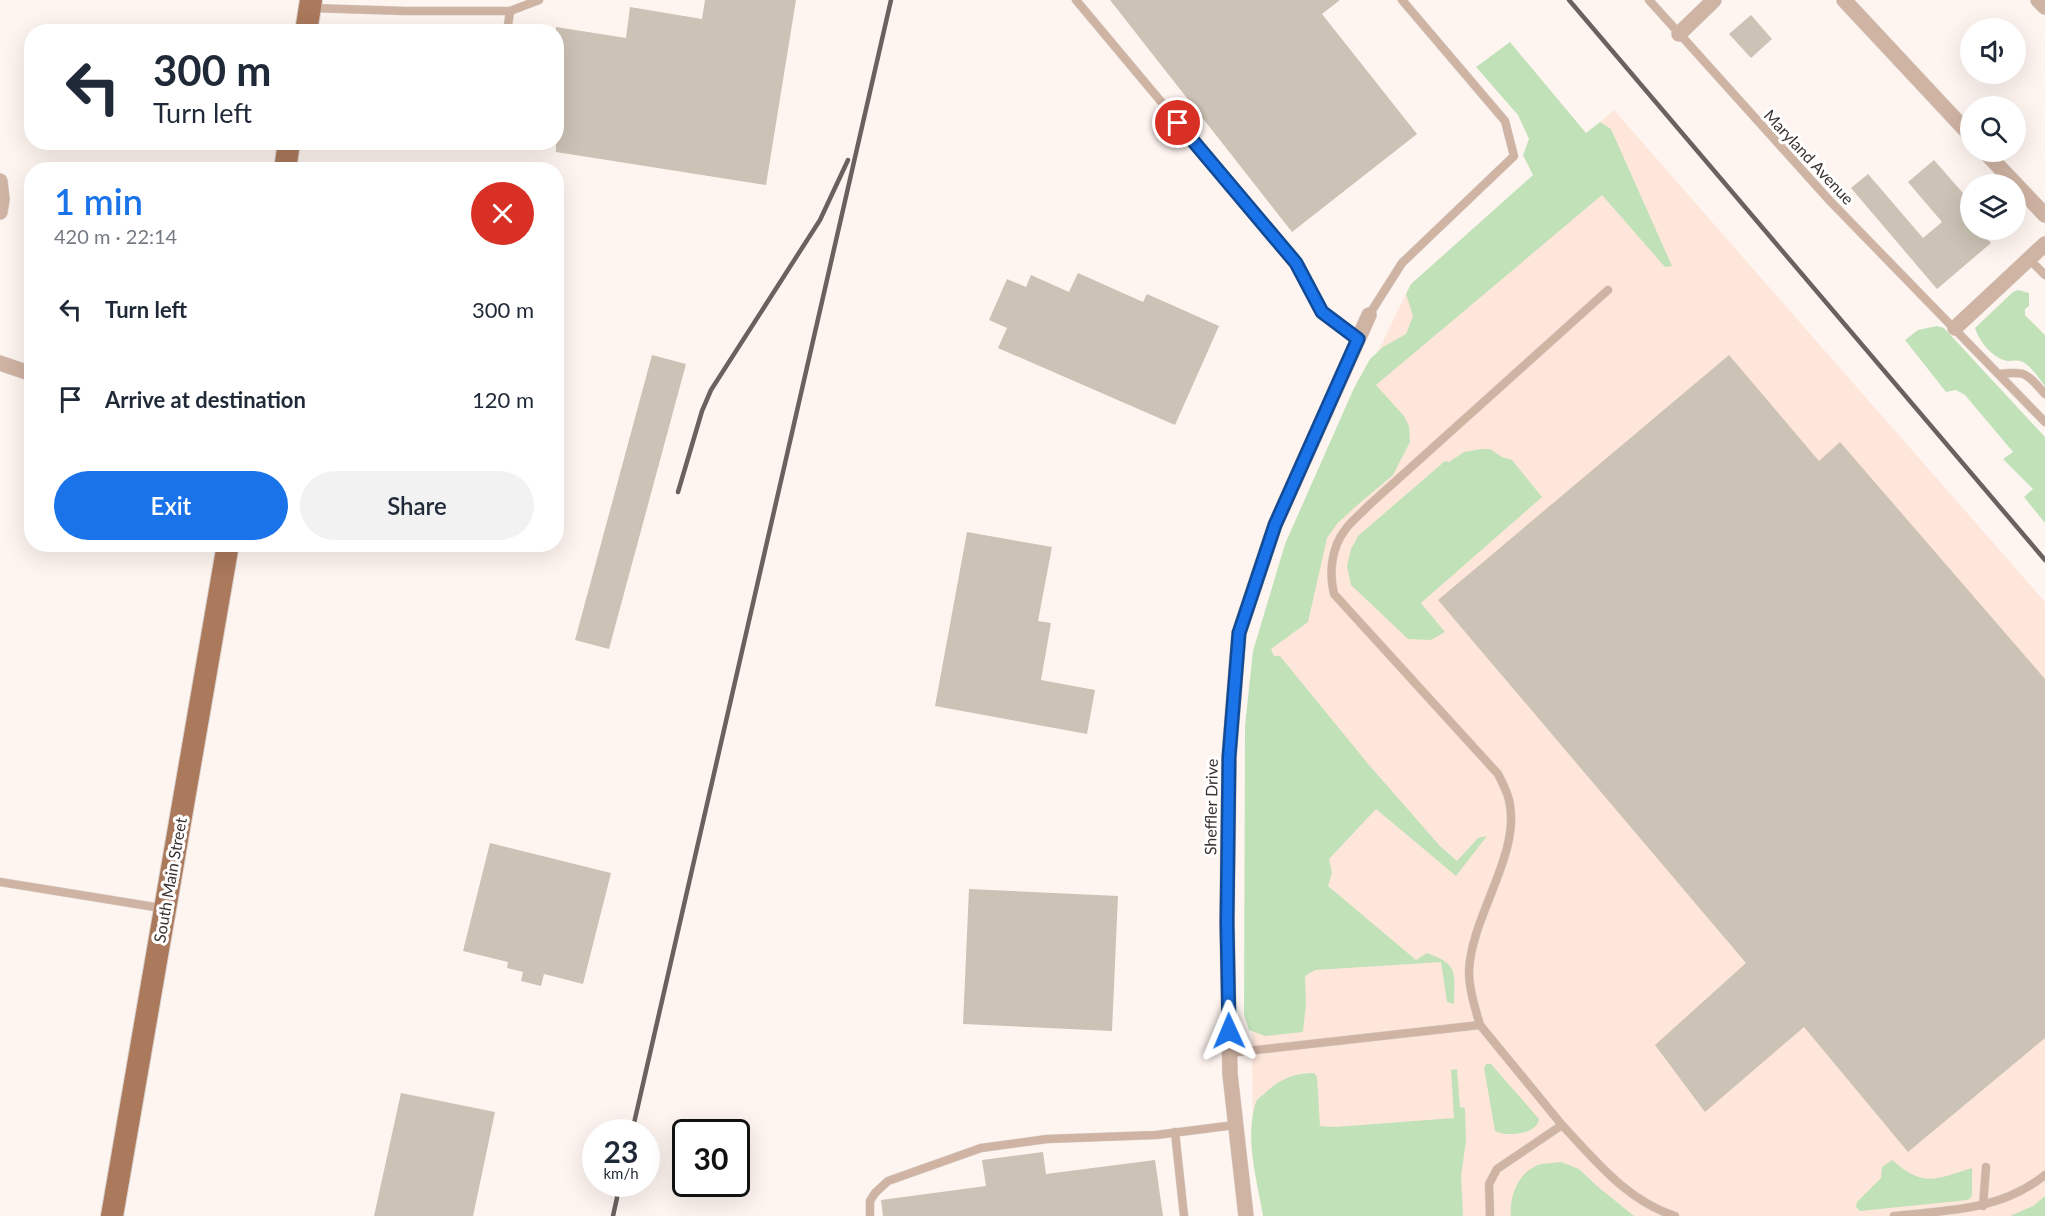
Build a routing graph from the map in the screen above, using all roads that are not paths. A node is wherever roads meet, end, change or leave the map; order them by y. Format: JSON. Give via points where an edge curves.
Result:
{"nodes":[{"id":1,"x":539,"y":0,"type":"edge"},
{"id":2,"x":1076,"y":0,"type":"edge"},
{"id":3,"x":1402,"y":0,"type":"edge"},
{"id":4,"x":1649,"y":0,"type":"edge"},
{"id":5,"x":1714,"y":0,"type":"edge"},
{"id":6,"x":1844,"y":0,"type":"edge"},
{"id":7,"x":2038,"y":0,"type":"edge"},
{"id":8,"x":310,"y":4,"type":"edge"},
{"id":9,"x":2045,"y":7,"type":"edge"},
{"id":10,"x":510,"y":11,"type":"junction"},
{"id":11,"x":307,"y":24,"type":"edge"},
{"id":12,"x":508,"y":24,"type":"edge"},
{"id":13,"x":1679,"y":34,"type":"junction"},
{"id":14,"x":1960,"y":124,"type":"edge"},
{"id":15,"x":1995,"y":162,"type":"edge"},
{"id":16,"x":0,"y":181,"type":"edge"},
{"id":17,"x":0,"y":212,"type":"edge"},
{"id":18,"x":2045,"y":215,"type":"edge"},
{"id":19,"x":2045,"y":244,"type":"edge"},
{"id":20,"x":2029,"y":259,"type":"junction"},
{"id":21,"x":2045,"y":275,"type":"edge"},
{"id":22,"x":1608,"y":290,"type":"dead end"},
{"id":23,"x":1369,"y":315,"type":"joint"},
{"id":24,"x":1954,"y":328,"type":"junction"},
{"id":25,"x":1358,"y":339,"type":"junction"},
{"id":26,"x":0,"y":363,"type":"edge"},
{"id":27,"x":24,"y":371,"type":"edge"},
{"id":28,"x":1999,"y":374,"type":"junction"},
{"id":29,"x":2045,"y":394,"type":"edge"},
{"id":30,"x":2045,"y":422,"type":"edge"},
{"id":31,"x":227,"y":552,"type":"edge"},
{"id":32,"x":0,"y":882,"type":"edge"},
{"id":33,"x":165,"y":909,"type":"junction"},
{"id":34,"x":1480,"y":1025,"type":"junction"},
{"id":35,"x":1229,"y":1053,"type":"junction"},
{"id":36,"x":1235,"y":1125,"type":"junction"},
{"id":37,"x":1562,"y":1125,"type":"junction"},
{"id":38,"x":1175,"y":1132,"type":"junction"},
{"id":39,"x":1986,"y":1167,"type":"dead end"},
{"id":40,"x":2045,"y":1175,"type":"edge"},
{"id":41,"x":1983,"y":1206,"type":"junction"},
{"id":42,"x":112,"y":1216,"type":"edge"},
{"id":43,"x":870,"y":1216,"type":"edge"},
{"id":44,"x":1184,"y":1216,"type":"edge"},
{"id":45,"x":1246,"y":1216,"type":"edge"},
{"id":46,"x":1490,"y":1216,"type":"edge"},
{"id":47,"x":1675,"y":1216,"type":"edge"},
{"id":48,"x":1894,"y":1216,"type":"edge"}],
"edges":[{"from":1,"to":10,"type":"lane"},
{"from":2,"to":25,"type":"lane","via":[[1296,263],[1322,312]]},
{"from":3,"to":23,"type":"lane","via":[[1505,121],[1514,156],[1402,263]]},
{"from":4,"to":13,"type":"lane","name":"Maryland Avenue"},
{"from":5,"to":13,"type":"street"},
{"from":6,"to":14,"type":"street"},
{"from":7,"to":9,"type":"street"},
{"from":8,"to":10,"type":"lane","via":[[406,11]]},
{"from":8,"to":11,"type":"main road"},
{"from":10,"to":12,"type":"lane"},
{"from":13,"to":24,"type":"lane","name":"Maryland Avenue","via":[[1830,201]]},
{"from":15,"to":18,"type":"street"},
{"from":16,"to":17,"type":"street"},
{"from":19,"to":20,"type":"street"},
{"from":20,"to":21,"type":"lane"},
{"from":20,"to":24,"type":"street"},
{"from":22,"to":34,"type":"lane","via":[[1368,506],[1344,530],[1335,548],[1330,579],[1334,594],[1498,774],[1509,801],[1507,846],[1473,945],[1469,971]]},
{"from":23,"to":25,"type":"street","name":"Sheffler Drive"},
{"from":24,"to":28,"type":"lane","name":"Maryland Avenue"},
{"from":25,"to":35,"type":"street","name":"Sheffler Drive","via":[[1275,525],[1239,633],[1229,757]]},
{"from":26,"to":27,"type":"street"},
{"from":28,"to":29,"type":"lane","via":[[2028,375]]},
{"from":28,"to":30,"type":"lane","name":"Maryland Avenue"},
{"from":31,"to":33,"type":"main road","name":"South Main Street"},
{"from":32,"to":33,"type":"lane"},
{"from":33,"to":42,"type":"main road","name":"South Main Street"},
{"from":34,"to":35,"type":"lane"},
{"from":34,"to":37,"type":"lane"},
{"from":35,"to":36,"type":"street","name":"Sheffler Drive"},
{"from":36,"to":38,"type":"lane"},
{"from":36,"to":45,"type":"street","name":"Sheffler Drive"},
{"from":37,"to":46,"type":"lane","via":[[1497,1169],[1489,1184]]},
{"from":37,"to":47,"type":"lane","via":[[1610,1176],[1642,1202]]},
{"from":38,"to":43,"type":"lane","via":[[1047,1139],[981,1148],[888,1181],[874,1193]]},
{"from":38,"to":44,"type":"lane"},
{"from":39,"to":41,"type":"lane"},
{"from":40,"to":41,"type":"lane","via":[[2022,1191]]},
{"from":41,"to":48,"type":"lane"}]}
